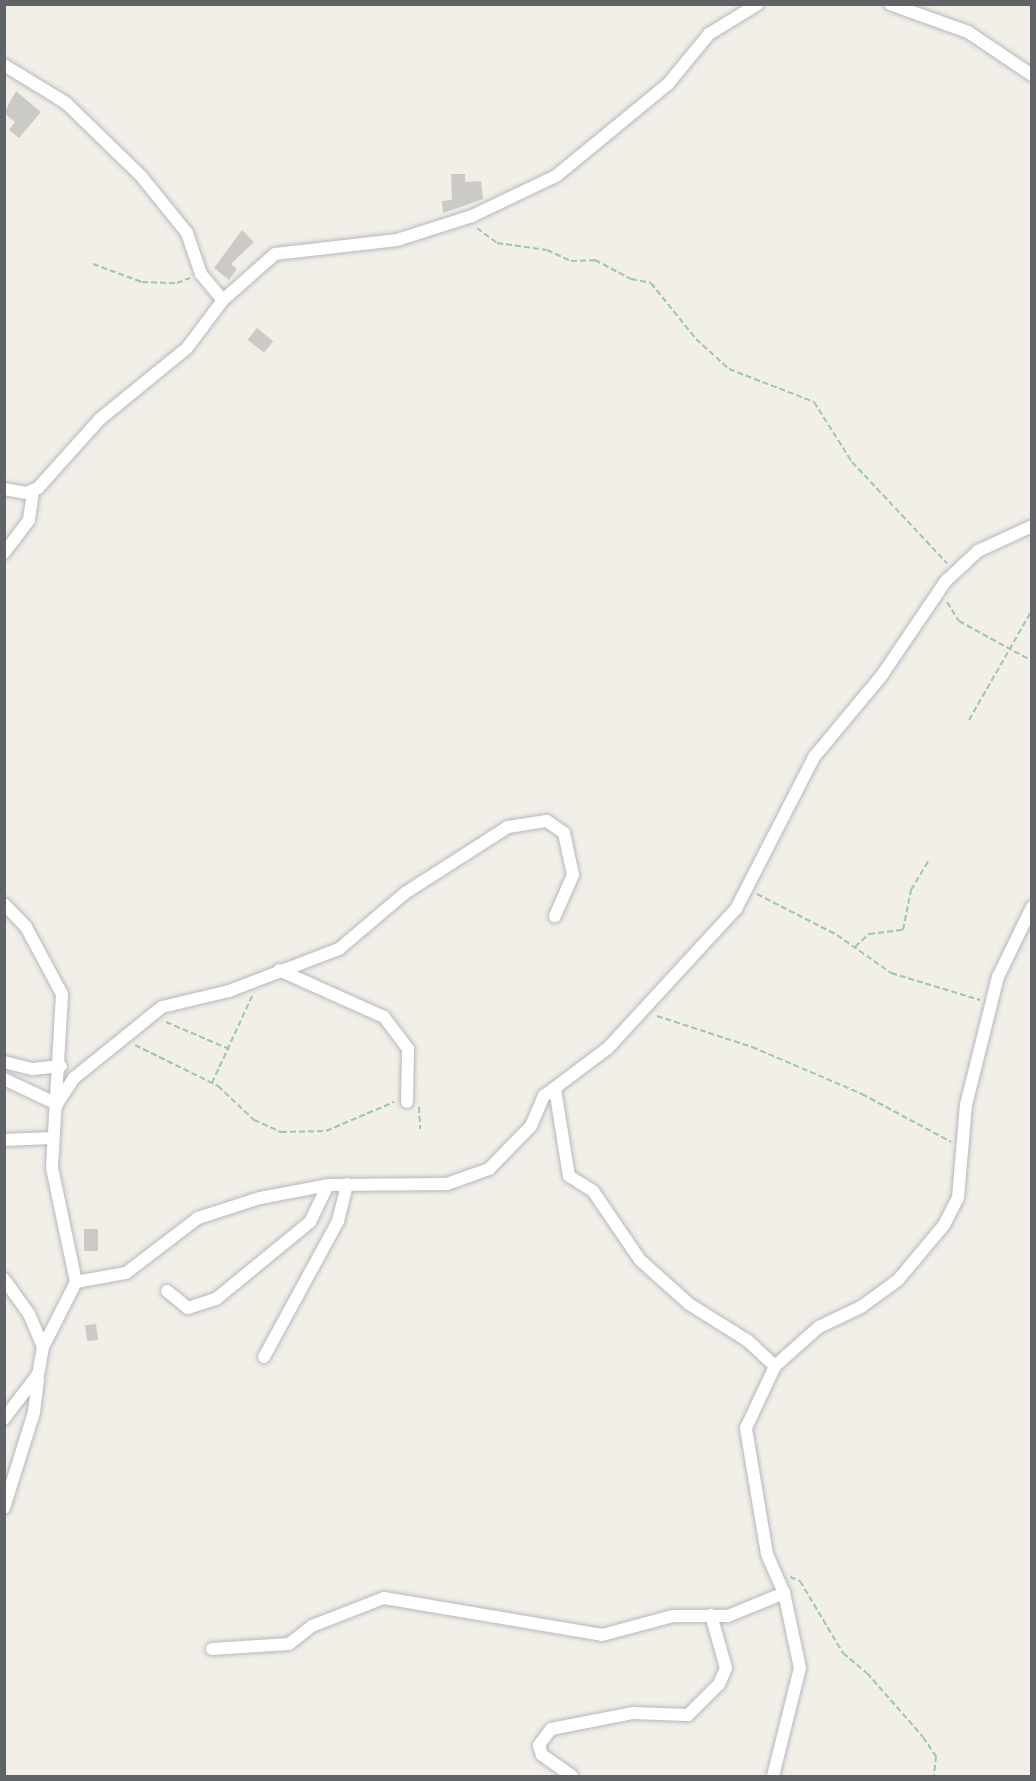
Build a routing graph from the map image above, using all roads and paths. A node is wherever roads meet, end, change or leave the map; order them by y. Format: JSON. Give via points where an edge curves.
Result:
{"nodes":[{"id":1,"x":758,"y":4,"type":"edge"},
{"id":2,"x":890,"y":4,"type":"edge"},
{"id":3,"x":4,"y":65,"type":"edge"},
{"id":4,"x":1032,"y":75,"type":"edge"},
{"id":5,"x":457,"y":221,"type":"junction"},
{"id":6,"x":93,"y":264,"type":"dead end"},
{"id":7,"x":201,"y":273,"type":"junction"},
{"id":8,"x":223,"y":300,"type":"junction"},
{"id":9,"x":4,"y":489,"type":"edge"},
{"id":10,"x":33,"y":492,"type":"junction"},
{"id":11,"x":1032,"y":526,"type":"edge"},
{"id":12,"x":4,"y":553,"type":"edge"},
{"id":13,"x":956,"y":572,"type":"junction"},
{"id":14,"x":942,"y":588,"type":"junction"},
{"id":15,"x":1032,"y":610,"type":"edge"},
{"id":16,"x":1010,"y":646,"type":"junction"},
{"id":17,"x":1032,"y":661,"type":"edge"},
{"id":18,"x":969,"y":720,"type":"dead end"},
{"id":19,"x":929,"y":860,"type":"dead end"},
{"id":20,"x":747,"y":889,"type":"junction"},
{"id":21,"x":4,"y":904,"type":"edge"},
{"id":22,"x":1032,"y":907,"type":"edge"},
{"id":23,"x":555,"y":916,"type":"dead end"},
{"id":24,"x":855,"y":947,"type":"junction"},
{"id":25,"x":279,"y":970,"type":"junction"},
{"id":26,"x":259,"y":978,"type":"junction"},
{"id":27,"x":992,"y":1002,"type":"junction"},
{"id":28,"x":642,"y":1011,"type":"junction"},
{"id":29,"x":151,"y":1016,"type":"junction"},
{"id":30,"x":122,"y":1040,"type":"junction"},
{"id":31,"x":229,"y":1049,"type":"junction"},
{"id":32,"x":4,"y":1062,"type":"edge"},
{"id":33,"x":61,"y":1066,"type":"junction"},
{"id":34,"x":4,"y":1079,"type":"edge"},
{"id":35,"x":212,"y":1083,"type":"junction"},
{"id":36,"x":555,"y":1089,"type":"junction"},
{"id":37,"x":407,"y":1102,"type":"junction"},
{"id":38,"x":57,"y":1104,"type":"junction"},
{"id":39,"x":420,"y":1129,"type":"dead end"},
{"id":40,"x":52,"y":1138,"type":"junction"},
{"id":41,"x":4,"y":1140,"type":"edge"},
{"id":42,"x":961,"y":1148,"type":"junction"},
{"id":43,"x":348,"y":1184,"type":"junction"},
{"id":44,"x":328,"y":1185,"type":"junction"},
{"id":45,"x":4,"y":1279,"type":"edge"},
{"id":46,"x":76,"y":1282,"type":"junction"},
{"id":47,"x":166,"y":1291,"type":"dead end"},
{"id":48,"x":43,"y":1347,"type":"junction"},
{"id":49,"x":264,"y":1357,"type":"dead end"},
{"id":50,"x":775,"y":1366,"type":"junction"},
{"id":51,"x":38,"y":1374,"type":"junction"},
{"id":52,"x":4,"y":1419,"type":"edge"},
{"id":53,"x":4,"y":1508,"type":"edge"},
{"id":54,"x":782,"y":1588,"type":"junction"},
{"id":55,"x":711,"y":1615,"type":"junction"},
{"id":56,"x":212,"y":1649,"type":"dead end"},
{"id":57,"x":572,"y":1776,"type":"edge"},
{"id":58,"x":773,"y":1776,"type":"edge"},
{"id":59,"x":934,"y":1776,"type":"edge"}],
"edges":[{"from":1,"to":5,"type":"street","via":[[710,34],[668,84],[556,176]]},
{"from":2,"to":4,"type":"street","via":[[968,32]]},
{"from":3,"to":7,"type":"street","via":[[66,103],[141,176],[187,233]]},
{"from":5,"to":8,"type":"street","via":[[397,240],[282,251]]},
{"from":5,"to":13,"type":"path","via":[[497,243],[547,250],[571,261],[595,260],[631,279],[651,283],[696,339],[729,369],[814,402],[852,462]]},
{"from":6,"to":7,"type":"path","via":[[142,282],[177,284]]},
{"from":7,"to":8,"type":"street"},
{"from":8,"to":10,"type":"street","via":[[187,348],[100,419],[64,465]]},
{"from":9,"to":10,"type":"street"},
{"from":10,"to":12,"type":"street","via":[[29,520]]},
{"from":11,"to":13,"type":"street","via":[[999,538]]},
{"from":13,"to":14,"type":"street"},
{"from":14,"to":16,"type":"path","via":[[960,621]]},
{"from":14,"to":20,"type":"street","via":[[882,675],[814,757]]},
{"from":15,"to":16,"type":"path"},
{"from":16,"to":17,"type":"path"},
{"from":16,"to":18,"type":"path"},
{"from":19,"to":24,"type":"path","via":[[911,890],[903,930],[869,934]]},
{"from":20,"to":24,"type":"path"},
{"from":20,"to":28,"type":"street","via":[[736,909]]},
{"from":21,"to":33,"type":"street","via":[[27,927],[60,986]]},
{"from":22,"to":27,"type":"street"},
{"from":23,"to":25,"type":"street","via":[[573,875],[570,846],[557,824],[533,822],[508,827],[405,893],[339,949]]},
{"from":24,"to":27,"type":"path","via":[[911,982]]},
{"from":25,"to":26,"type":"street"},
{"from":25,"to":37,"type":"street","via":[[384,1017],[408,1050]]},
{"from":26,"to":29,"type":"street","via":[[229,991],[172,1002]]},
{"from":26,"to":31,"type":"path"},
{"from":27,"to":42,"type":"street","via":[[966,1105]]},
{"from":28,"to":36,"type":"street","via":[[594,1061]]},
{"from":28,"to":42,"type":"path","via":[[752,1047],[862,1094]]},
{"from":29,"to":30,"type":"street"},
{"from":29,"to":31,"type":"path"},
{"from":30,"to":35,"type":"path"},
{"from":30,"to":38,"type":"street","via":[[74,1078]]},
{"from":31,"to":35,"type":"path"},
{"from":32,"to":33,"type":"street","via":[[33,1069]]},
{"from":33,"to":38,"type":"street"},
{"from":34,"to":38,"type":"street"},
{"from":35,"to":37,"type":"path","via":[[267,1128],[300,1135],[326,1131],[387,1104]]},
{"from":36,"to":43,"type":"street","via":[[544,1096],[523,1136],[489,1169],[468,1180]]},
{"from":36,"to":50,"type":"street","via":[[569,1176],[593,1191],[622,1238],[656,1275]]},
{"from":37,"to":39,"type":"path","via":[[420,1108]]},
{"from":38,"to":40,"type":"street"},
{"from":40,"to":41,"type":"street"},
{"from":40,"to":46,"type":"street","via":[[54,1188]]},
{"from":42,"to":50,"type":"street","via":[[958,1198],[944,1225],[898,1280],[861,1307],[819,1327]]},
{"from":43,"to":44,"type":"street"},
{"from":43,"to":49,"type":"street","via":[[338,1221]]},
{"from":44,"to":46,"type":"street","via":[[210,1212],[126,1273]]},
{"from":44,"to":47,"type":"street","via":[[310,1222],[216,1299],[188,1308]]},
{"from":45,"to":48,"type":"street","via":[[29,1314]]},
{"from":46,"to":48,"type":"street"},
{"from":48,"to":51,"type":"street"},
{"from":50,"to":54,"type":"street","via":[[746,1428],[761,1527]]},
{"from":51,"to":52,"type":"street"},
{"from":51,"to":53,"type":"street","via":[[34,1412]]},
{"from":54,"to":55,"type":"street","via":[[742,1613]]},
{"from":54,"to":58,"type":"street","via":[[800,1678]]},
{"from":54,"to":59,"type":"path","via":[[793,1577],[800,1581],[843,1653],[923,1737],[936,1756]]},
{"from":55,"to":56,"type":"street","via":[[673,1616],[591,1635],[542,1622],[384,1598],[312,1626],[289,1644]]},
{"from":55,"to":57,"type":"street","via":[[726,1668],[719,1684],[688,1715],[633,1713],[551,1729],[539,1745],[542,1755]]}]}
